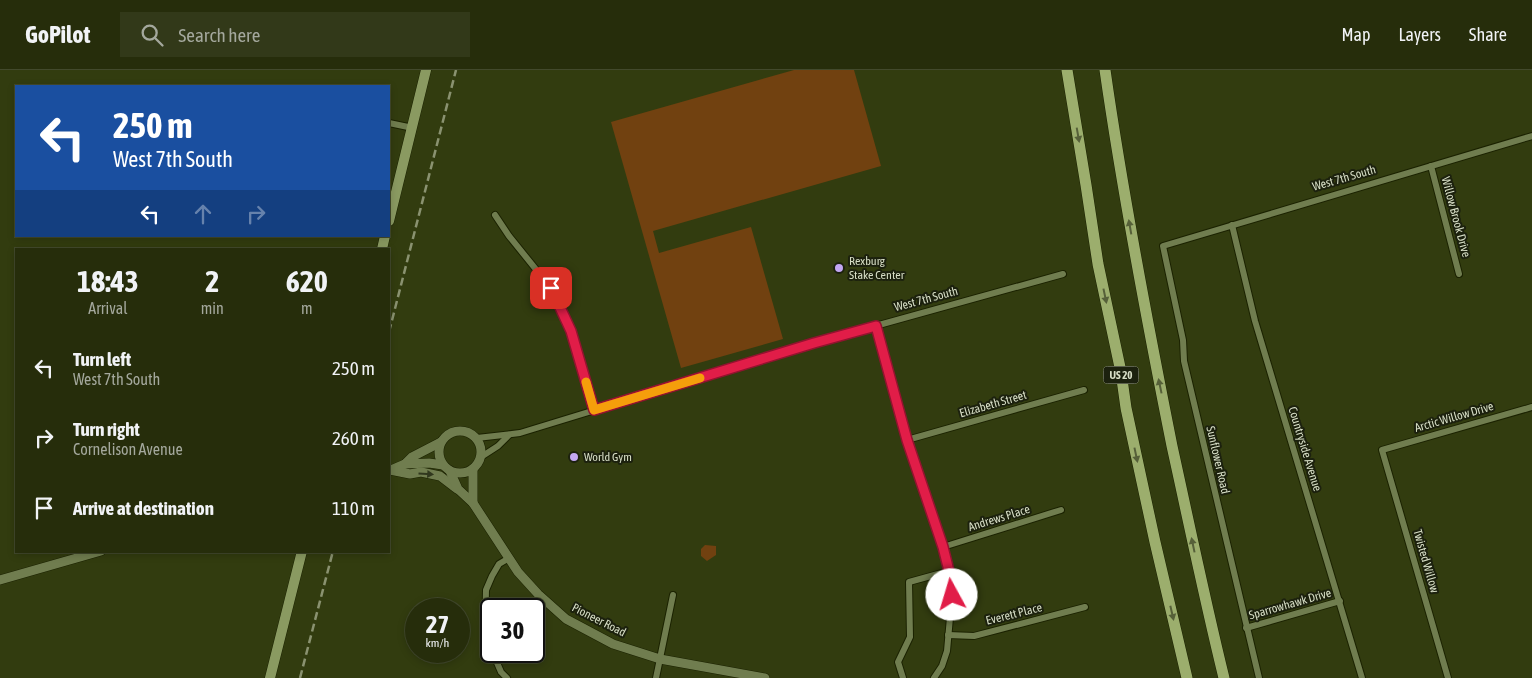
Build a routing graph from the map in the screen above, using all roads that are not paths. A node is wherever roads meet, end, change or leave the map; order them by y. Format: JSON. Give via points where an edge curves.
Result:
{"nodes":[{"id":1,"x":426,"y":70,"type":"edge"},
{"id":2,"x":1065,"y":70,"type":"edge"},
{"id":3,"x":1104,"y":70,"type":"edge"},
{"id":4,"x":390,"y":123,"type":"edge"},
{"id":5,"x":413,"y":128,"type":"junction"},
{"id":6,"x":1532,"y":136,"type":"edge"},
{"id":7,"x":1431,"y":166,"type":"junction"},
{"id":8,"x":495,"y":215,"type":"dead end"},
{"id":9,"x":390,"y":217,"type":"edge"},
{"id":10,"x":1232,"y":225,"type":"junction"},
{"id":11,"x":1163,"y":246,"type":"joint"},
{"id":12,"x":1063,"y":274,"type":"dead end"},
{"id":13,"x":1459,"y":274,"type":"dead end"},
{"id":14,"x":876,"y":326,"type":"junction"},
{"id":15,"x":1084,"y":390,"type":"dead end"},
{"id":16,"x":1532,"y":407,"type":"edge"},
{"id":17,"x":594,"y":410,"type":"junction"},
{"id":18,"x":509,"y":435,"type":"junction"},
{"id":19,"x":476,"y":438,"type":"junction"},
{"id":20,"x":907,"y":440,"type":"junction"},
{"id":21,"x":441,"y":442,"type":"junction"},
{"id":22,"x":1382,"y":450,"type":"joint"},
{"id":23,"x":481,"y":456,"type":"junction"},
{"id":24,"x":405,"y":464,"type":"junction"},
{"id":25,"x":447,"y":468,"type":"junction"},
{"id":26,"x":473,"y":469,"type":"junction"},
{"id":27,"x":390,"y":470,"type":"edge"},
{"id":28,"x":390,"y":470,"type":"edge"},
{"id":29,"x":458,"y":489,"type":"junction"},
{"id":30,"x":473,"y":503,"type":"junction"},
{"id":31,"x":1061,"y":510,"type":"dead end"},
{"id":32,"x":943,"y":547,"type":"junction"},
{"id":33,"x":94,"y":553,"type":"edge"},
{"id":34,"x":301,"y":553,"type":"edge"},
{"id":35,"x":509,"y":558,"type":"junction"},
{"id":36,"x":949,"y":571,"type":"junction"},
{"id":37,"x":0,"y":580,"type":"edge"},
{"id":38,"x":673,"y":595,"type":"dead end"},
{"id":39,"x":486,"y":598,"type":"edge"},
{"id":40,"x":1340,"y":601,"type":"junction"},
{"id":41,"x":1085,"y":607,"type":"dead end"},
{"id":42,"x":1246,"y":628,"type":"junction"},
{"id":43,"x":948,"y":635,"type":"junction"},
{"id":44,"x":660,"y":658,"type":"junction"},
{"id":45,"x":497,"y":663,"type":"edge"},
{"id":46,"x":270,"y":678,"type":"edge"},
{"id":47,"x":506,"y":678,"type":"edge"},
{"id":48,"x":656,"y":678,"type":"edge"},
{"id":49,"x":765,"y":678,"type":"edge"},
{"id":50,"x":903,"y":678,"type":"edge"},
{"id":51,"x":934,"y":678,"type":"edge"},
{"id":52,"x":1187,"y":678,"type":"edge"},
{"id":53,"x":1224,"y":678,"type":"edge"},
{"id":54,"x":1259,"y":678,"type":"edge"},
{"id":55,"x":1362,"y":678,"type":"edge"},
{"id":56,"x":1448,"y":678,"type":"edge"}],
"edges":[{"from":1,"to":5,"type":"main road"},
{"from":2,"to":52,"type":"highway","number":"US 20","one_way":true,"via":[[1126,408]]},
{"from":53,"to":3,"type":"highway","number":"US 20","one_way":true,"via":[[1155,361]]},
{"from":4,"to":5,"type":"street"},
{"from":5,"to":9,"type":"main road"},
{"from":6,"to":7,"type":"street","name":"West 7th South"},
{"from":7,"to":10,"type":"street","name":"West 7th South"},
{"from":7,"to":13,"type":"street","name":"Willow Brook Drive"},
{"from":8,"to":17,"type":"street","via":[[551,288],[571,331]]},
{"from":10,"to":11,"type":"street","name":"West 7th South"},
{"from":10,"to":40,"type":"street","name":"Countryside Avenue","via":[[1255,321]]},
{"from":11,"to":42,"type":"street","name":"Sunflower Road","via":[[1183,340],[1184,361]]},
{"from":12,"to":14,"type":"street","name":"West 7th South"},
{"from":14,"to":17,"type":"street","name":"West 7th South"},
{"from":14,"to":20,"type":"street"},
{"from":15,"to":20,"type":"street","name":"Elizabeth Street"},
{"from":16,"to":22,"type":"street","name":"Arctic Willow Drive"},
{"from":17,"to":18,"type":"street","name":"West 7th South"},
{"from":18,"to":19,"type":"street","name":"West 7th South"},
{"from":18,"to":23,"type":"street","name":"West 7th South"},
{"from":19,"to":21,"type":"street","via":[[470,432],[456,431],[449,433]]},
{"from":19,"to":23,"type":"street","via":[[480,443]]},
{"from":20,"to":32,"type":"street"},
{"from":21,"to":24,"type":"street"},
{"from":21,"to":25,"type":"street","via":[[438,452]]},
{"from":22,"to":56,"type":"street","name":"Twisted Willow"},
{"from":23,"to":26,"type":"street"},
{"from":24,"to":25,"type":"street","via":[[429,463]]},
{"from":24,"to":27,"type":"street"},
{"from":25,"to":26,"type":"street","via":[[462,473]]},
{"from":25,"to":29,"type":"street","name":"Pioneer Road"},
{"from":26,"to":30,"type":"street"},
{"from":28,"to":29,"type":"street","one_way":true,"via":[[440,476]]},
{"from":29,"to":30,"type":"street","name":"Pioneer Road"},
{"from":30,"to":35,"type":"street","name":"Pioneer Road"},
{"from":31,"to":32,"type":"street","name":"Andrews Place"},
{"from":32,"to":36,"type":"street"},
{"from":33,"to":37,"type":"street"},
{"from":34,"to":46,"type":"main road"},
{"from":35,"to":39,"type":"street","via":[[499,564],[492,576]]},
{"from":35,"to":44,"type":"street","name":"Pioneer Road","via":[[538,594],[566,619],[613,644]]},
{"from":36,"to":43,"type":"street","via":[[952,595]]},
{"from":36,"to":50,"type":"street","via":[[909,582],[910,637],[898,662]]},
{"from":38,"to":44,"type":"street"},
{"from":40,"to":42,"type":"street","name":"Sparrowhawk Drive"},
{"from":40,"to":55,"type":"street","name":"Countryside Avenue"},
{"from":41,"to":43,"type":"street","name":"Everett Place","via":[[974,636]]},
{"from":42,"to":54,"type":"street","name":"Sunflower Road"},
{"from":43,"to":51,"type":"street","via":[[947,652]]},
{"from":44,"to":48,"type":"street"},
{"from":44,"to":49,"type":"street","name":"Pioneer Road"},
{"from":45,"to":47,"type":"street"}]}
